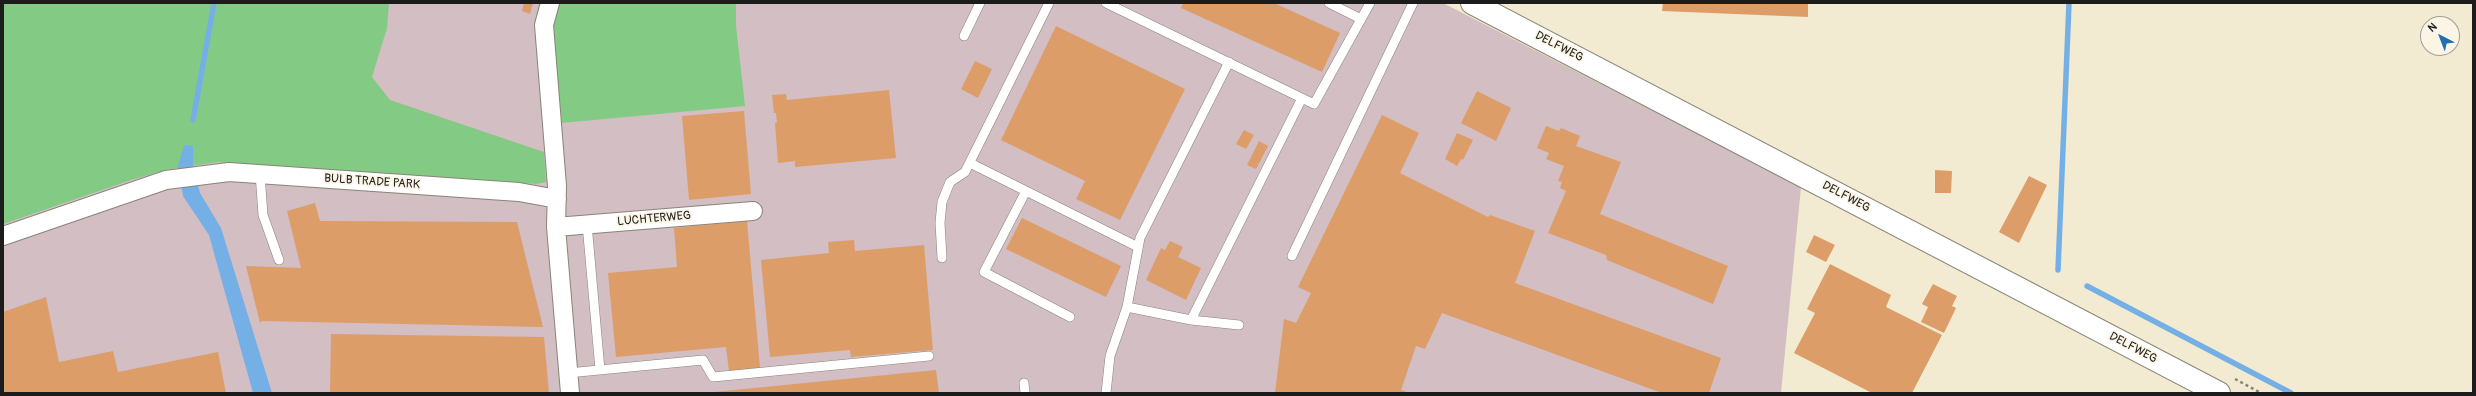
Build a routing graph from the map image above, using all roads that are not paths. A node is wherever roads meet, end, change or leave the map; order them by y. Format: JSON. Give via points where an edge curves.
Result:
{"nodes":[{"id":1,"x":550,"y":3,"type":"edge"},
{"id":2,"x":980,"y":3,"type":"edge"},
{"id":3,"x":1049,"y":3,"type":"edge"},
{"id":4,"x":1106,"y":3,"type":"edge"},
{"id":5,"x":1329,"y":3,"type":"edge"},
{"id":6,"x":1370,"y":3,"type":"edge"},
{"id":7,"x":1413,"y":3,"type":"edge"},
{"id":8,"x":1472,"y":3,"type":"edge"},
{"id":9,"x":1361,"y":19,"type":"junction"},
{"id":10,"x":964,"y":36,"type":"dead end"},
{"id":11,"x":1229,"y":62,"type":"junction"},
{"id":12,"x":1302,"y":98,"type":"junction"},
{"id":13,"x":970,"y":163,"type":"junction"},
{"id":14,"x":260,"y":174,"type":"junction"},
{"id":15,"x":1026,"y":191,"type":"junction"},
{"id":16,"x":556,"y":199,"type":"junction"},
{"id":17,"x":753,"y":211,"type":"dead end"},
{"id":18,"x":587,"y":224,"type":"junction"},
{"id":19,"x":556,"y":227,"type":"junction"},
{"id":20,"x":3,"y":236,"type":"edge"},
{"id":21,"x":1138,"y":247,"type":"junction"},
{"id":22,"x":1292,"y":256,"type":"dead end"},
{"id":23,"x":942,"y":258,"type":"dead end"},
{"id":24,"x":279,"y":260,"type":"dead end"},
{"id":25,"x":1127,"y":307,"type":"junction"},
{"id":26,"x":1070,"y":317,"type":"dead end"},
{"id":27,"x":1191,"y":320,"type":"junction"},
{"id":28,"x":1239,"y":325,"type":"dead end"},
{"id":29,"x":929,"y":356,"type":"dead end"},
{"id":30,"x":600,"y":370,"type":"junction"},
{"id":31,"x":568,"y":373,"type":"junction"},
{"id":32,"x":1024,"y":383,"type":"dead end"},
{"id":33,"x":570,"y":393,"type":"edge"},
{"id":34,"x":1025,"y":393,"type":"edge"},
{"id":35,"x":1106,"y":393,"type":"edge"},
{"id":36,"x":2219,"y":393,"type":"edge"}],
"edges":[{"from":1,"to":16,"type":"street","via":[[544,25]]},
{"from":2,"to":10,"type":"lane"},
{"from":3,"to":13,"type":"lane"},
{"from":4,"to":11,"type":"lane"},
{"from":5,"to":9,"type":"lane"},
{"from":6,"to":9,"type":"lane"},
{"from":7,"to":22,"type":"lane"},
{"from":8,"to":36,"type":"main road","name":"DELFWEG"},
{"from":9,"to":12,"type":"lane","via":[[1314,104]]},
{"from":11,"to":12,"type":"lane"},
{"from":11,"to":21,"type":"lane","via":[[1140,238]]},
{"from":12,"to":27,"type":"lane"},
{"from":13,"to":15,"type":"lane"},
{"from":13,"to":23,"type":"lane","via":[[966,172],[950,182],[942,202]]},
{"from":14,"to":16,"type":"street","name":"BULB TRADE PARK","via":[[519,192]]},
{"from":14,"to":20,"type":"street","name":"BULB TRADE PARK","via":[[229,172],[166,180]]},
{"from":14,"to":24,"type":"lane","via":[[263,215]]},
{"from":15,"to":21,"type":"lane"},
{"from":15,"to":26,"type":"lane","via":[[984,272]]},
{"from":16,"to":19,"type":"street"},
{"from":17,"to":18,"type":"street","name":"LUCHTERWEG"},
{"from":18,"to":19,"type":"street","name":"LUCHTERWEG"},
{"from":18,"to":30,"type":"lane"},
{"from":19,"to":31,"type":"street"},
{"from":21,"to":25,"type":"lane"},
{"from":25,"to":27,"type":"lane"},
{"from":25,"to":35,"type":"lane","via":[[1110,356]]},
{"from":27,"to":28,"type":"lane"},
{"from":29,"to":30,"type":"lane","via":[[713,376],[702,360]]},
{"from":30,"to":31,"type":"lane"},
{"from":31,"to":33,"type":"street"},
{"from":32,"to":34,"type":"lane"}]}
